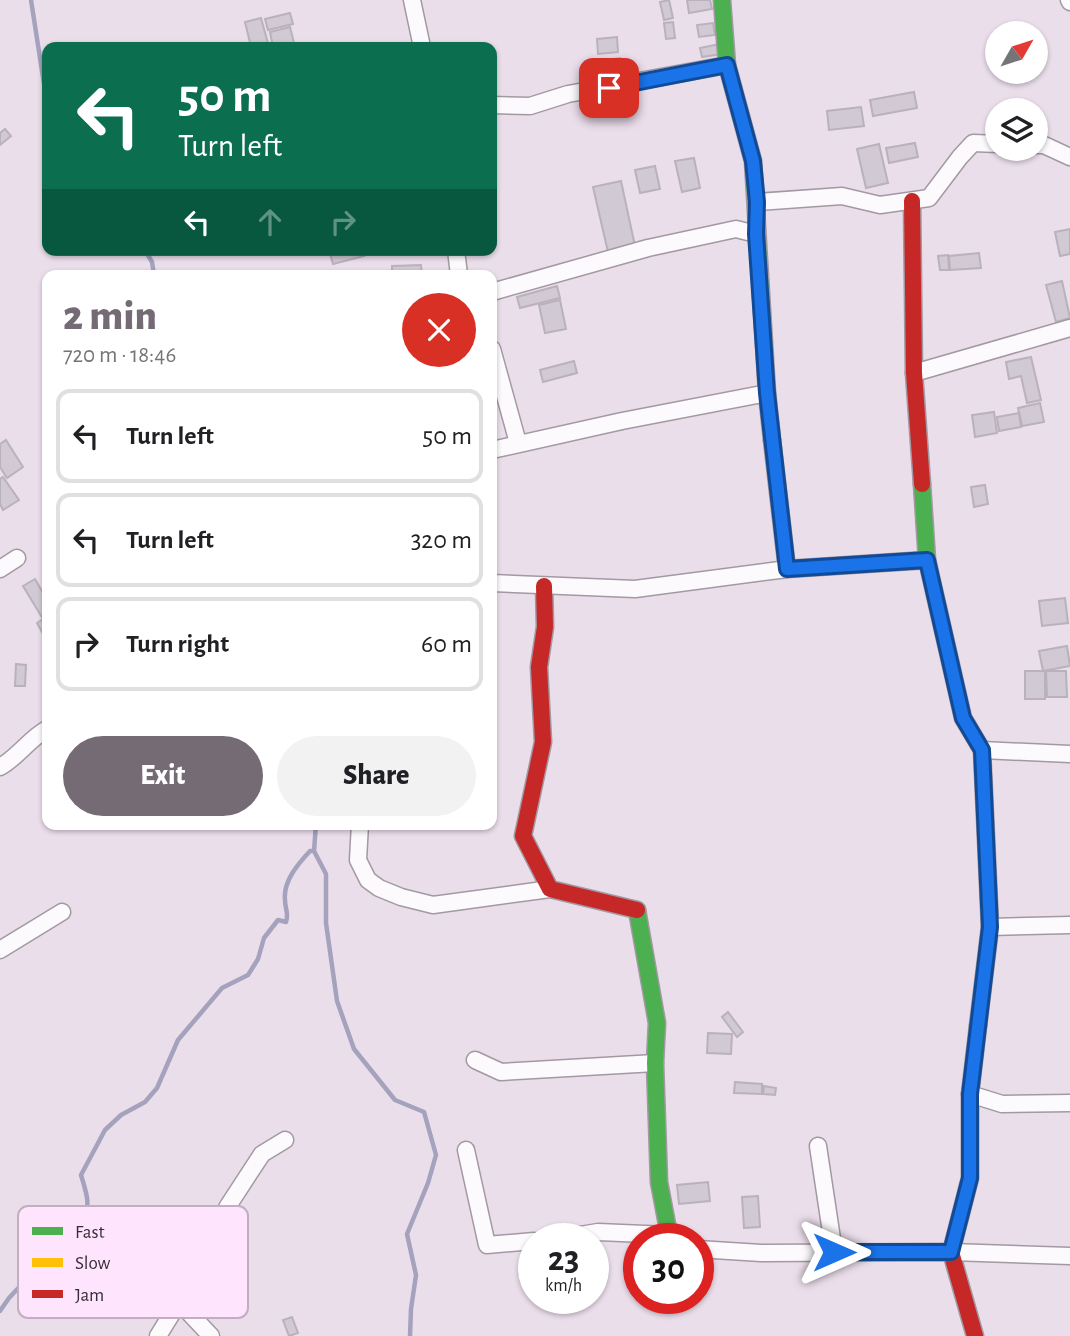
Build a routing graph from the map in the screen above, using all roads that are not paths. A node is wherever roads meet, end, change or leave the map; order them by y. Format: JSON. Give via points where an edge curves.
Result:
{"nodes":[{"id":1,"x":412,"y":0,"type":"edge"},
{"id":2,"x":722,"y":0,"type":"edge"},
{"id":3,"x":421,"y":42,"type":"edge"},
{"id":4,"x":727,"y":65,"type":"junction"},
{"id":5,"x":497,"y":105,"type":"edge"},
{"id":6,"x":985,"y":143,"type":"edge"},
{"id":7,"x":1048,"y":147,"type":"edge"},
{"id":8,"x":1070,"y":157,"type":"edge"},
{"id":9,"x":912,"y":201,"type":"junction"},
{"id":10,"x":757,"y":202,"type":"junction"},
{"id":11,"x":756,"y":234,"type":"junction"},
{"id":12,"x":497,"y":291,"type":"edge"},
{"id":13,"x":1070,"y":328,"type":"edge"},
{"id":14,"x":497,"y":367,"type":"edge"},
{"id":15,"x":914,"y":373,"type":"junction"},
{"id":16,"x":767,"y":393,"type":"junction"},
{"id":17,"x":518,"y":443,"type":"junction"},
{"id":18,"x":497,"y":449,"type":"edge"},
{"id":19,"x":17,"y":558,"type":"dead end"},
{"id":20,"x":927,"y":560,"type":"junction"},
{"id":21,"x":0,"y":569,"type":"edge"},
{"id":22,"x":787,"y":569,"type":"junction"},
{"id":23,"x":497,"y":583,"type":"edge"},
{"id":24,"x":544,"y":586,"type":"junction"},
{"id":25,"x":42,"y":732,"type":"edge"},
{"id":26,"x":982,"y":750,"type":"junction"},
{"id":27,"x":1070,"y":754,"type":"edge"},
{"id":28,"x":0,"y":767,"type":"edge"},
{"id":29,"x":360,"y":830,"type":"edge"},
{"id":30,"x":550,"y":889,"type":"junction"},
{"id":31,"x":62,"y":912,"type":"dead end"},
{"id":32,"x":1070,"y":925,"type":"edge"},
{"id":33,"x":990,"y":927,"type":"junction"},
{"id":34,"x":0,"y":950,"type":"edge"},
{"id":35,"x":475,"y":1060,"type":"dead end"},
{"id":36,"x":655,"y":1063,"type":"junction"},
{"id":37,"x":970,"y":1094,"type":"junction"},
{"id":38,"x":1070,"y":1103,"type":"edge"},
{"id":39,"x":285,"y":1140,"type":"dead end"},
{"id":40,"x":818,"y":1146,"type":"dead end"},
{"id":41,"x":466,"y":1150,"type":"dead end"},
{"id":42,"x":229,"y":1206,"type":"edge"},
{"id":43,"x":668,"y":1223,"type":"edge"},
{"id":44,"x":518,"y":1242,"type":"edge"},
{"id":45,"x":714,"y":1250,"type":"edge"},
{"id":46,"x":834,"y":1252,"type":"junction"},
{"id":47,"x":951,"y":1252,"type":"junction"},
{"id":48,"x":1070,"y":1256,"type":"edge"},
{"id":49,"x":170,"y":1318,"type":"edge"},
{"id":50,"x":194,"y":1318,"type":"edge"},
{"id":51,"x":159,"y":1336,"type":"edge"},
{"id":52,"x":211,"y":1336,"type":"edge"},
{"id":53,"x":975,"y":1336,"type":"edge"}],
"edges":[{"from":1,"to":3,"type":"street"},
{"from":2,"to":4,"type":"street"},
{"from":4,"to":5,"type":"street","via":[[568,94],[530,106]]},
{"from":4,"to":10,"type":"street","via":[[753,161]]},
{"from":6,"to":9,"type":"street","via":[[973,143],[929,198]]},
{"from":7,"to":8,"type":"street"},
{"from":9,"to":10,"type":"street","via":[[880,205],[842,196]]},
{"from":9,"to":15,"type":"street"},
{"from":10,"to":11,"type":"street"},
{"from":11,"to":12,"type":"street","via":[[736,229],[648,248]]},
{"from":11,"to":16,"type":"street"},
{"from":13,"to":15,"type":"street"},
{"from":14,"to":17,"type":"street"},
{"from":15,"to":20,"type":"street"},
{"from":16,"to":17,"type":"street"},
{"from":16,"to":22,"type":"street"},
{"from":17,"to":18,"type":"street"},
{"from":19,"to":21,"type":"street"},
{"from":20,"to":22,"type":"street"},
{"from":20,"to":26,"type":"street","via":[[963,718]]},
{"from":22,"to":24,"type":"street","via":[[635,589]]},
{"from":23,"to":24,"type":"street"},
{"from":24,"to":30,"type":"street","via":[[545,627],[539,667],[543,742],[523,836]]},
{"from":25,"to":28,"type":"street"},
{"from":26,"to":27,"type":"street"},
{"from":26,"to":33,"type":"street"},
{"from":29,"to":30,"type":"street","via":[[358,860],[369,880],[401,897],[433,905]]},
{"from":30,"to":36,"type":"street","via":[[638,910],[657,1023]]},
{"from":31,"to":34,"type":"street"},
{"from":32,"to":33,"type":"street"},
{"from":33,"to":37,"type":"street"},
{"from":35,"to":36,"type":"street","via":[[501,1072]]},
{"from":36,"to":43,"type":"street","via":[[659,1182]]},
{"from":37,"to":38,"type":"street","via":[[1002,1104]]},
{"from":37,"to":47,"type":"street","via":[[970,1178]]},
{"from":39,"to":42,"type":"street","via":[[262,1154]]},
{"from":40,"to":46,"type":"street"},
{"from":41,"to":44,"type":"street","via":[[487,1245]]},
{"from":45,"to":46,"type":"street"},
{"from":46,"to":47,"type":"street"},
{"from":47,"to":48,"type":"street"},
{"from":47,"to":53,"type":"street"},
{"from":49,"to":51,"type":"street"},
{"from":50,"to":52,"type":"street"}]}
